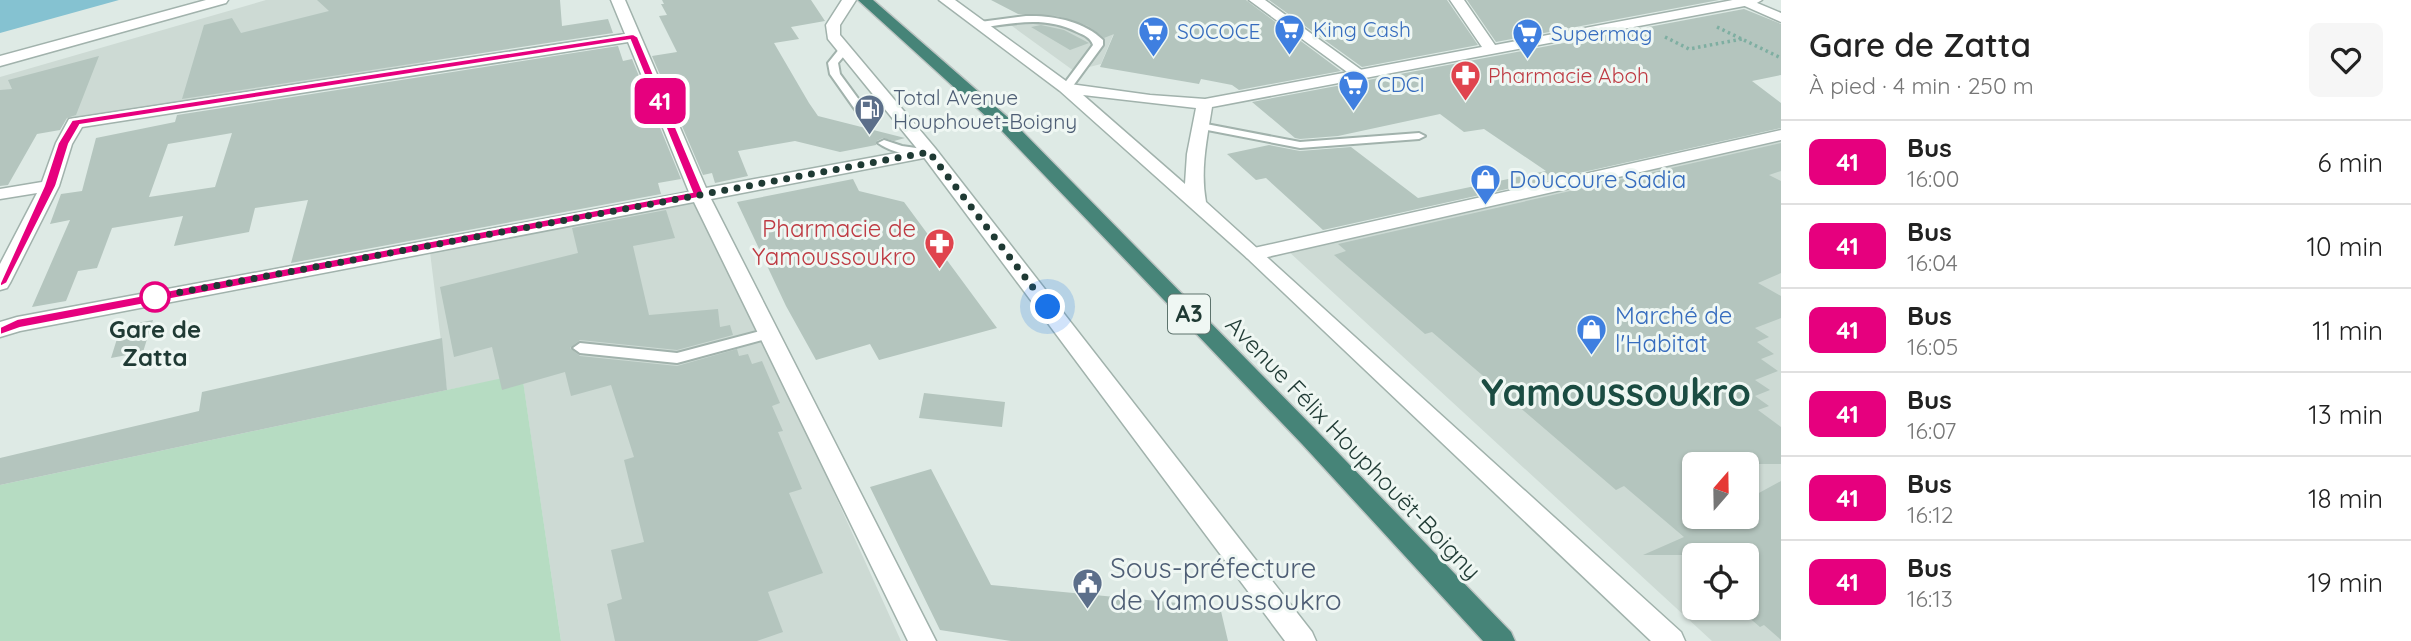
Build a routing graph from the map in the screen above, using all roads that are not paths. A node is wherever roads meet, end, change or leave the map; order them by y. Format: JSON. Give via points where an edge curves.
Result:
{"nodes":[{"id":1,"x":220,"y":0,"type":"edge"},
{"id":2,"x":618,"y":0,"type":"edge"},
{"id":3,"x":849,"y":0,"type":"edge"},
{"id":4,"x":865,"y":0,"type":"edge"},
{"id":5,"x":947,"y":0,"type":"edge"},
{"id":6,"x":1256,"y":0,"type":"edge"},
{"id":7,"x":1457,"y":0,"type":"edge"},
{"id":8,"x":1746,"y":1,"type":"edge"},
{"id":9,"x":1781,"y":18,"type":"edge"},
{"id":10,"x":980,"y":25,"type":"junction"},
{"id":11,"x":633,"y":37,"type":"junction"},
{"id":12,"x":1491,"y":49,"type":"junction"},
{"id":13,"x":844,"y":50,"type":"junction"},
{"id":14,"x":0,"y":61,"type":"edge"},
{"id":15,"x":1359,"y":74,"type":"junction"},
{"id":16,"x":1066,"y":88,"type":"junction"},
{"id":17,"x":1205,"y":104,"type":"junction"},
{"id":18,"x":870,"y":123,"type":"dead end"},
{"id":19,"x":1201,"y":126,"type":"junction"},
{"id":20,"x":1781,"y":135,"type":"edge"},
{"id":21,"x":1419,"y":136,"type":"dead end"},
{"id":22,"x":884,"y":143,"type":"dead end"},
{"id":23,"x":928,"y":152,"type":"junction"},
{"id":24,"x":50,"y":186,"type":"junction"},
{"id":25,"x":0,"y":194,"type":"edge"},
{"id":26,"x":699,"y":194,"type":"junction"},
{"id":27,"x":1197,"y":204,"type":"junction"},
{"id":28,"x":1254,"y":254,"type":"junction"},
{"id":29,"x":0,"y":283,"type":"edge"},
{"id":30,"x":0,"y":330,"type":"edge"},
{"id":31,"x":768,"y":334,"type":"junction"},
{"id":32,"x":580,"y":348,"type":"dead end"},
{"id":33,"x":922,"y":641,"type":"edge"},
{"id":34,"x":1303,"y":641,"type":"edge"},
{"id":35,"x":1501,"y":641,"type":"edge"},
{"id":36,"x":1671,"y":641,"type":"edge"}],
"edges":[{"from":1,"to":14,"type":"street"},
{"from":2,"to":11,"type":"street"},
{"from":3,"to":13,"type":"street","via":[[831,30]]},
{"from":4,"to":35,"type":"highway","name":"Avenue Félix Houphouët-Boigny","number":"A3","via":[[1006,125]]},
{"from":5,"to":10,"type":"street"},
{"from":6,"to":15,"type":"street"},
{"from":7,"to":12,"type":"street"},
{"from":8,"to":9,"type":"street"},
{"from":8,"to":12,"type":"street"},
{"from":10,"to":16,"type":"street"},
{"from":10,"to":16,"type":"lane","via":[[1048,17],[1094,37],[1097,45]]},
{"from":11,"to":24,"type":"street","via":[[75,123]]},
{"from":11,"to":26,"type":"street"},
{"from":12,"to":15,"type":"street"},
{"from":13,"to":18,"type":"lane","via":[[833,63],[835,74]]},
{"from":13,"to":23,"type":"street"},
{"from":15,"to":17,"type":"street"},
{"from":16,"to":17,"type":"street"},
{"from":16,"to":27,"type":"street"},
{"from":17,"to":19,"type":"street"},
{"from":19,"to":21,"type":"lane","via":[[1300,145]]},
{"from":19,"to":27,"type":"street","via":[[1192,185]]},
{"from":20,"to":28,"type":"street"},
{"from":22,"to":23,"type":"lane"},
{"from":23,"to":26,"type":"street"},
{"from":23,"to":34,"type":"street"},
{"from":24,"to":25,"type":"street"},
{"from":24,"to":29,"type":"street"},
{"from":26,"to":30,"type":"street"},
{"from":26,"to":31,"type":"street"},
{"from":27,"to":28,"type":"street"},
{"from":28,"to":36,"type":"street"},
{"from":31,"to":32,"type":"lane","via":[[677,358]]},
{"from":31,"to":33,"type":"street"}]}
